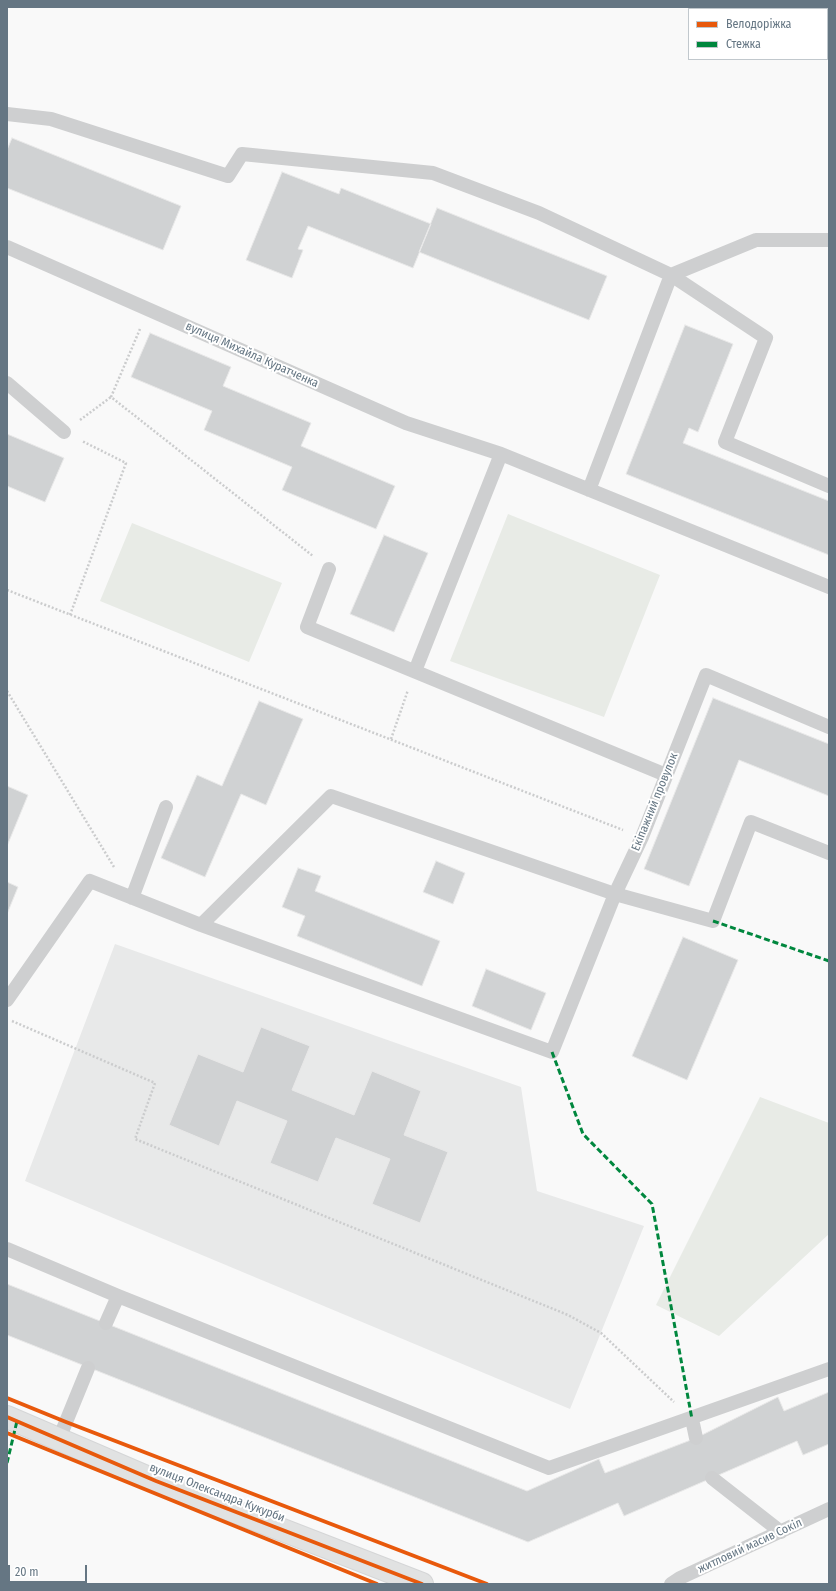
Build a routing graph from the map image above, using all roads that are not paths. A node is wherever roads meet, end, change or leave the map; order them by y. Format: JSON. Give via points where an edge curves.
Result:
{"nodes":[{"id":1,"x":7,"y":114,"type":"edge"},
{"id":2,"x":829,"y":240,"type":"edge"},
{"id":3,"x":7,"y":246,"type":"edge"},
{"id":4,"x":671,"y":275,"type":"junction"},
{"id":5,"x":7,"y":383,"type":"edge"},
{"id":6,"x":64,"y":432,"type":"road end"},
{"id":7,"x":501,"y":454,"type":"junction"},
{"id":8,"x":829,"y":486,"type":"edge"},
{"id":9,"x":589,"y":490,"type":"junction"},
{"id":10,"x":329,"y":569,"type":"road end"},
{"id":11,"x":829,"y":587,"type":"edge"},
{"id":12,"x":415,"y":671,"type":"junction"},
{"id":13,"x":829,"y":727,"type":"edge"},
{"id":14,"x":666,"y":775,"type":"junction"},
{"id":15,"x":166,"y":807,"type":"dead end"},
{"id":16,"x":829,"y":853,"type":"edge"},
{"id":17,"x":614,"y":894,"type":"junction"},
{"id":18,"x":132,"y":898,"type":"junction"},
{"id":19,"x":201,"y":925,"type":"junction"},
{"id":20,"x":7,"y":1000,"type":"edge"},
{"id":21,"x":7,"y":1249,"type":"edge"},
{"id":22,"x":118,"y":1296,"type":"junction"},
{"id":23,"x":106,"y":1323,"type":"dead end"},
{"id":24,"x":88,"y":1368,"type":"dead end"},
{"id":25,"x":829,"y":1370,"type":"edge"},
{"id":26,"x":7,"y":1416,"type":"edge"},
{"id":27,"x":692,"y":1419,"type":"junction"},
{"id":28,"x":696,"y":1438,"type":"dead end"},
{"id":29,"x":59,"y":1439,"type":"junction"},
{"id":30,"x":712,"y":1478,"type":"dead end"},
{"id":31,"x":829,"y":1509,"type":"edge"},
{"id":32,"x":781,"y":1532,"type":"junction"},
{"id":33,"x":422,"y":1584,"type":"edge"},
{"id":34,"x":672,"y":1584,"type":"edge"}],
"edges":[{"from":1,"to":4,"type":"lane","via":[[51,119],[228,176],[242,154],[434,173],[540,213]]},
{"from":2,"to":4,"type":"lane","via":[[756,240]]},
{"from":3,"to":7,"type":"lane","name":"вулиця Михайла Куратченка","via":[[406,424]]},
{"from":4,"to":8,"type":"lane","via":[[766,338],[725,442]]},
{"from":4,"to":9,"type":"lane"},
{"from":5,"to":6,"type":"lane"},
{"from":7,"to":9,"type":"lane","name":"вулиця Михайла Куратченка"},
{"from":7,"to":12,"type":"lane"},
{"from":9,"to":11,"type":"lane","name":"вулиця Михайла Куратченка"},
{"from":10,"to":12,"type":"lane","via":[[307,626]]},
{"from":12,"to":14,"type":"lane"},
{"from":13,"to":14,"type":"lane","name":"Екіпажний провулок","via":[[706,675]]},
{"from":14,"to":17,"type":"lane","name":"Екіпажний провулок","via":[[642,837]]},
{"from":15,"to":18,"type":"lane"},
{"from":16,"to":17,"type":"lane","via":[[750,822],[713,921]]},
{"from":17,"to":19,"type":"lane","via":[[331,796]]},
{"from":17,"to":19,"type":"lane","name":"Екіпажний провулок","via":[[552,1052]]},
{"from":18,"to":19,"type":"lane"},
{"from":18,"to":20,"type":"lane","via":[[90,881]]},
{"from":21,"to":22,"type":"lane"},
{"from":22,"to":23,"type":"lane"},
{"from":22,"to":27,"type":"lane","via":[[548,1468]]},
{"from":24,"to":29,"type":"lane"},
{"from":25,"to":27,"type":"lane"},
{"from":26,"to":29,"type":"street","name":"вулиця Олександра Кукурби"},
{"from":27,"to":28,"type":"lane"},
{"from":29,"to":33,"type":"street","name":"вулиця Олександра Кукурби","via":[[156,1481]]},
{"from":30,"to":32,"type":"lane"},
{"from":31,"to":32,"type":"lane","name":"житловий масив Сокіл"},
{"from":32,"to":34,"type":"lane","name":"житловий масив Сокіл"}]}
